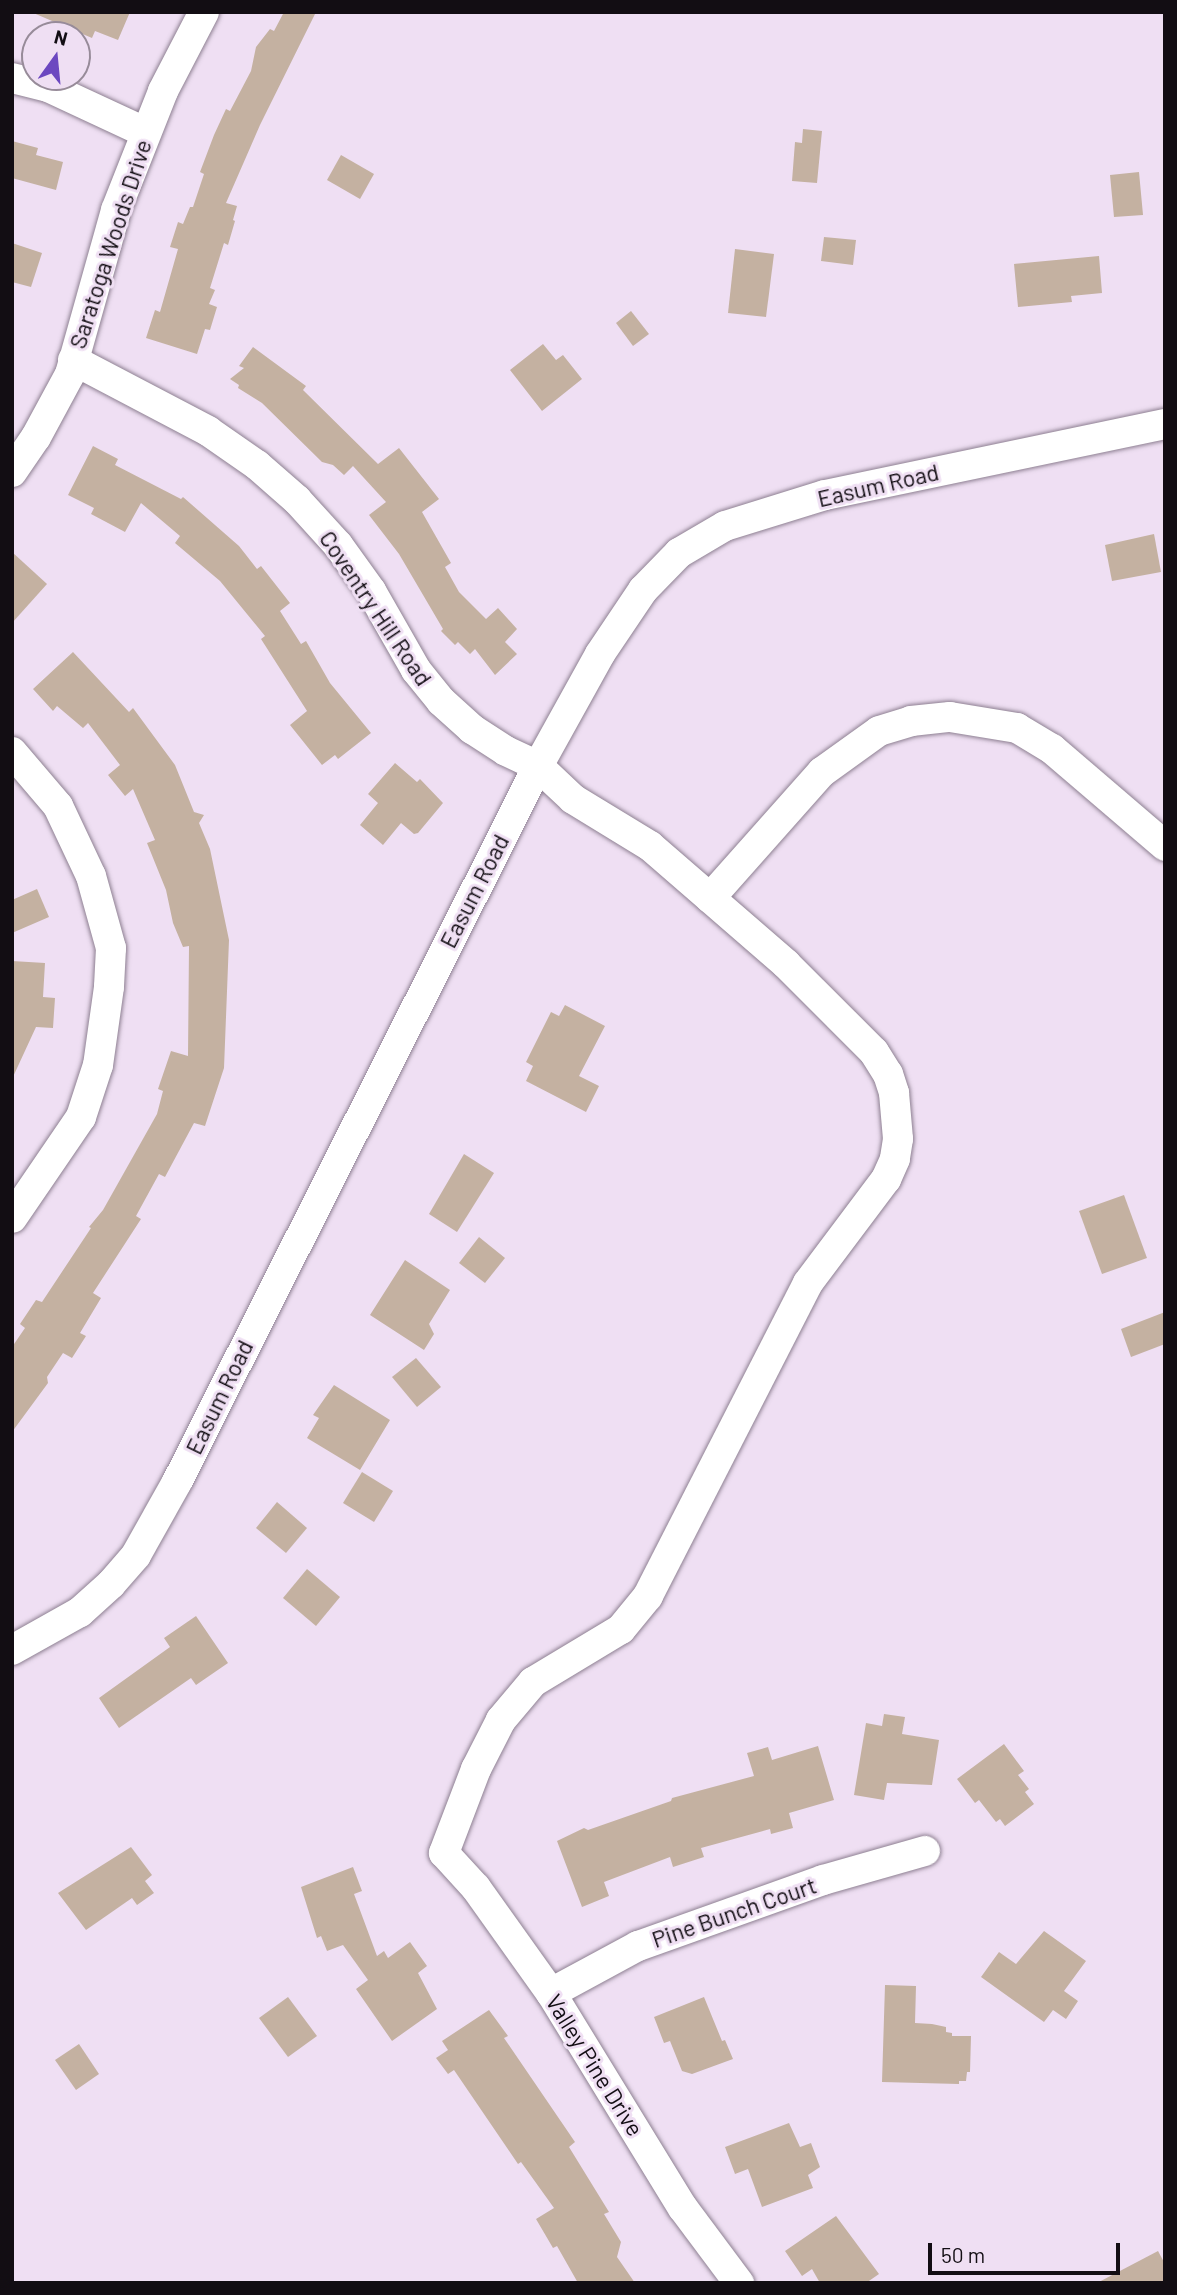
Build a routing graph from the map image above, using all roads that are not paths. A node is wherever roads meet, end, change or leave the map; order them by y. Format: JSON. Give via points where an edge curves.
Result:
{"nodes":[{"id":1,"x":204,"y":12,"type":"edge"},
{"id":2,"x":12,"y":78,"type":"edge"},
{"id":3,"x":145,"y":132,"type":"junction"},
{"id":4,"x":73,"y":360,"type":"junction"},
{"id":5,"x":1165,"y":424,"type":"edge"},
{"id":6,"x":12,"y":472,"type":"edge"},
{"id":7,"x":12,"y":751,"type":"edge"},
{"id":8,"x":538,"y":766,"type":"junction"},
{"id":9,"x":1165,"y":846,"type":"edge"},
{"id":10,"x":710,"y":898,"type":"junction"},
{"id":11,"x":12,"y":1218,"type":"edge"},
{"id":12,"x":12,"y":1650,"type":"edge"},
{"id":13,"x":925,"y":1851,"type":"dead end"},
{"id":14,"x":444,"y":1853,"type":"joint"},
{"id":15,"x":551,"y":1993,"type":"junction"},
{"id":16,"x":739,"y":2283,"type":"edge"}],
"edges":[{"from":1,"to":3,"type":"street","name":"Saratoga Woods Drive"},
{"from":2,"to":3,"type":"street","via":[[48,87]]},
{"from":3,"to":4,"type":"street","name":"Saratoga Woods Drive","via":[[116,210]]},
{"from":4,"to":6,"type":"street","name":"Saratoga Woods Drive","via":[[42,426]]},
{"from":4,"to":8,"type":"street","name":"Coventry Hill Road","via":[[208,431],[298,500],[371,591],[416,670],[441,701],[483,736]]},
{"from":5,"to":8,"type":"street","name":"Easum Road","via":[[825,495],[725,526],[679,553],[643,590],[600,654]]},
{"from":7,"to":11,"type":"street","via":[[58,806],[91,876],[111,948],[98,1065],[80,1117]]},
{"from":8,"to":10,"type":"street","name":"Coventry Hill Road","via":[[573,799],[650,846]]},
{"from":8,"to":12,"type":"street","name":"Easum Road","via":[[136,1555],[80,1612]]},
{"from":9,"to":10,"type":"street","via":[[1052,749],[1017,728],[950,717],[911,721],[879,731],[822,772]]},
{"from":10,"to":14,"type":"street","name":"Coventry Hill Road","via":[[786,964],[874,1052],[894,1093],[895,1159],[869,1205],[808,1283],[648,1596],[621,1629],[533,1682],[501,1720],[475,1769]]},
{"from":13,"to":15,"type":"street","name":"Pine Bunch Court","via":[[824,1880],[650,1941]]},
{"from":14,"to":15,"type":"street","name":"Valley Pine Drive","via":[[476,1888]]},
{"from":15,"to":16,"type":"street","name":"Valley Pine Drive","via":[[683,2208]]}]}
